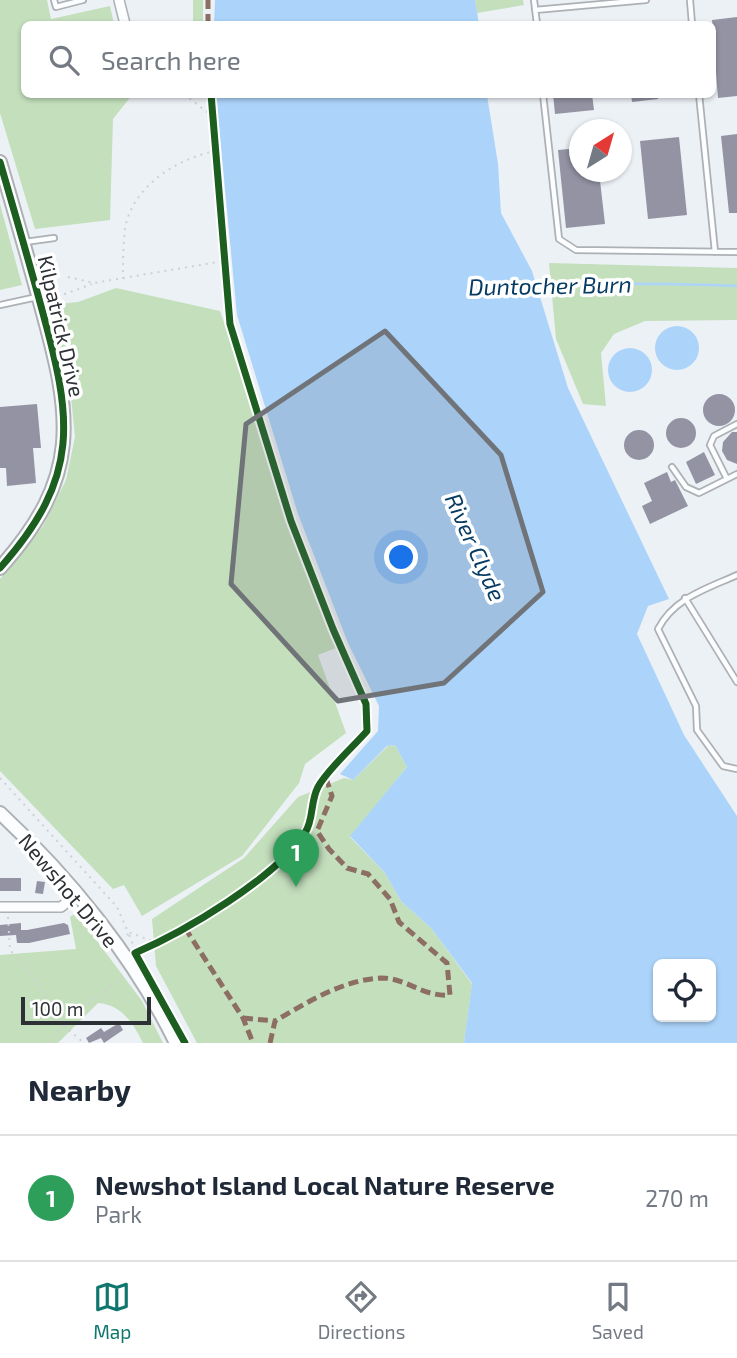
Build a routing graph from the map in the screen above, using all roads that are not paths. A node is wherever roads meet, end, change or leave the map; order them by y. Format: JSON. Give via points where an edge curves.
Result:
{"nodes":[{"id":1,"x":54,"y":0,"type":"edge"},
{"id":2,"x":83,"y":0,"type":"edge"},
{"id":3,"x":119,"y":0,"type":"edge"},
{"id":4,"x":534,"y":0,"type":"edge"},
{"id":5,"x":646,"y":0,"type":"edge"},
{"id":6,"x":690,"y":0,"type":"edge"},
{"id":7,"x":535,"y":10,"type":"junction"},
{"id":8,"x":124,"y":21,"type":"edge"},
{"id":9,"x":537,"y":21,"type":"edge"},
{"id":10,"x":692,"y":21,"type":"edge"},
{"id":11,"x":543,"y":98,"type":"edge"},
{"id":12,"x":699,"y":98,"type":"edge"},
{"id":13,"x":0,"y":162,"type":"edge"},
{"id":14,"x":54,"y":238,"type":"dead end"},
{"id":15,"x":24,"y":242,"type":"junction"},
{"id":16,"x":715,"y":252,"type":"junction"},
{"id":17,"x":737,"y":252,"type":"edge"},
{"id":18,"x":40,"y":299,"type":"junction"},
{"id":19,"x":0,"y":305,"type":"edge"},
{"id":20,"x":737,"y":424,"type":"edge"},
{"id":21,"x":672,"y":467,"type":"dead end"},
{"id":22,"x":737,"y":474,"type":"edge"},
{"id":23,"x":727,"y":480,"type":"junction"},
{"id":24,"x":0,"y":568,"type":"edge"},
{"id":25,"x":737,"y":575,"type":"edge"},
{"id":26,"x":685,"y":598,"type":"junction"},
{"id":27,"x":737,"y":682,"type":"edge"},
{"id":28,"x":737,"y":769,"type":"edge"},
{"id":29,"x":0,"y":813,"type":"edge"},
{"id":30,"x":76,"y":895,"type":"junction"},
{"id":31,"x":4,"y":908,"type":"edge"},
{"id":32,"x":176,"y":1043,"type":"edge"}],
"edges":[{"from":1,"to":2,"type":"lane","via":[[56,7]]},
{"from":3,"to":8,"type":"street"},
{"from":4,"to":7,"type":"lane"},
{"from":5,"to":7,"type":"lane"},
{"from":6,"to":10,"type":"lane"},
{"from":7,"to":9,"type":"lane"},
{"from":11,"to":16,"type":"lane","via":[[559,239],[576,250]]},
{"from":12,"to":16,"type":"lane"},
{"from":13,"to":15,"type":"street","name":"Kilpatrick Drive"},
{"from":14,"to":15,"type":"lane"},
{"from":15,"to":18,"type":"street","name":"Kilpatrick Drive"},
{"from":16,"to":17,"type":"lane"},
{"from":18,"to":19,"type":"lane"},
{"from":18,"to":24,"type":"street","name":"Kilpatrick Drive","via":[[63,392],[64,454],[38,518]]},
{"from":20,"to":23,"type":"lane","via":[[714,436],[710,445]]},
{"from":21,"to":23,"type":"lane","via":[[686,488],[699,493]]},
{"from":22,"to":23,"type":"lane"},
{"from":25,"to":26,"type":"lane"},
{"from":26,"to":27,"type":"lane"},
{"from":26,"to":28,"type":"lane","via":[[666,613],[658,629],[696,706],[697,730],[723,766]]},
{"from":29,"to":30,"type":"street","name":"Newshot Drive"},
{"from":30,"to":31,"type":"street","via":[[61,906]]},
{"from":30,"to":32,"type":"street","name":"Newshot Drive","via":[[120,950]]}]}
